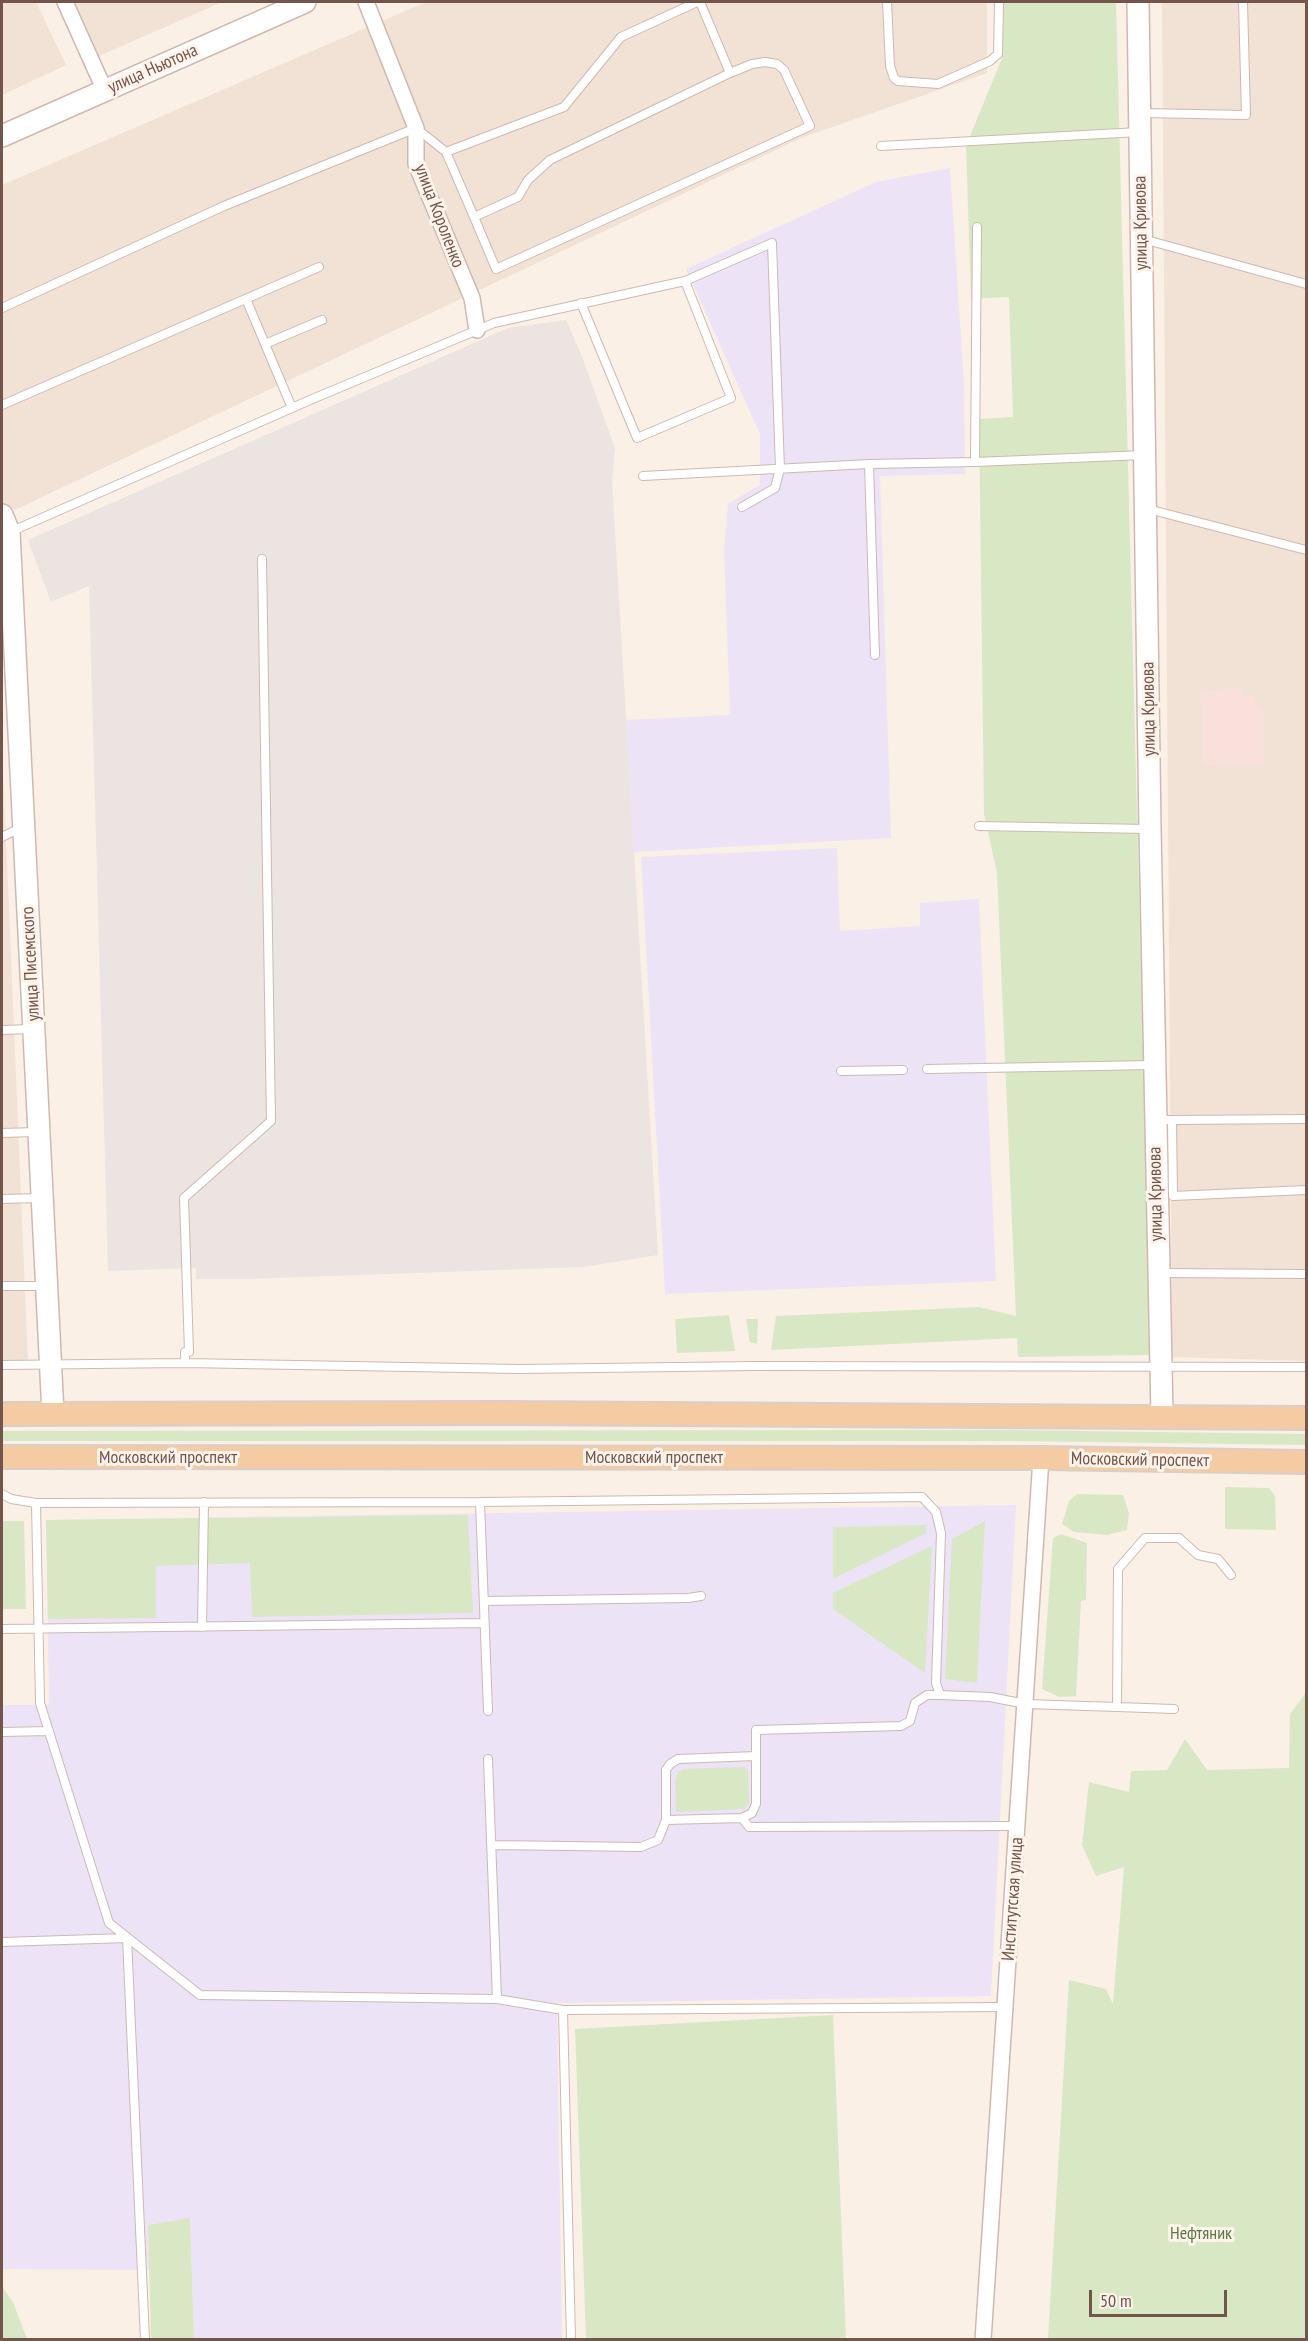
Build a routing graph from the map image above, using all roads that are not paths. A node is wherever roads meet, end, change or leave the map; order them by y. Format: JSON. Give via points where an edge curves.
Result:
{"nodes":[{"id":1,"x":65,"y":2,"type":"edge"},
{"id":2,"x":305,"y":2,"type":"edge"},
{"id":3,"x":366,"y":2,"type":"edge"},
{"id":4,"x":699,"y":2,"type":"edge"},
{"id":5,"x":887,"y":2,"type":"edge"},
{"id":6,"x":999,"y":2,"type":"edge"},
{"id":7,"x":1138,"y":2,"type":"edge"},
{"id":8,"x":1243,"y":2,"type":"edge"},
{"id":9,"x":730,"y":74,"type":"junction"},
{"id":10,"x":105,"y":91,"type":"junction"},
{"id":11,"x":1140,"y":122,"type":"junction"},
{"id":12,"x":416,"y":128,"type":"junction"},
{"id":13,"x":2,"y":136,"type":"edge"},
{"id":14,"x":881,"y":146,"type":"dead end"},
{"id":15,"x":446,"y":152,"type":"junction"},
{"id":16,"x":474,"y":217,"type":"junction"},
{"id":17,"x":976,"y":227,"type":"dead end"},
{"id":18,"x":1142,"y":238,"type":"junction"},
{"id":19,"x":319,"y":267,"type":"dead end"},
{"id":20,"x":685,"y":281,"type":"junction"},
{"id":21,"x":1306,"y":284,"type":"edge"},
{"id":22,"x":246,"y":299,"type":"junction"},
{"id":23,"x":581,"y":303,"type":"junction"},
{"id":24,"x":2,"y":308,"type":"edge"},
{"id":25,"x":322,"y":320,"type":"dead end"},
{"id":26,"x":477,"y":330,"type":"junction"},
{"id":27,"x":265,"y":344,"type":"junction"},
{"id":28,"x":310,"y":400,"type":"junction"},
{"id":29,"x":2,"y":405,"type":"edge"},
{"id":30,"x":1145,"y":454,"type":"junction"},
{"id":31,"x":975,"y":462,"type":"junction"},
{"id":32,"x":869,"y":464,"type":"junction"},
{"id":33,"x":780,"y":469,"type":"junction"},
{"id":34,"x":643,"y":476,"type":"dead end"},
{"id":35,"x":742,"y":507,"type":"dead end"},
{"id":36,"x":1146,"y":508,"type":"junction"},
{"id":37,"x":5,"y":524,"type":"edge"},
{"id":38,"x":1306,"y":550,"type":"edge"},
{"id":39,"x":262,"y":559,"type":"dead end"},
{"id":40,"x":875,"y":655,"type":"dead end"},
{"id":41,"x":24,"y":826,"type":"junction"},
{"id":42,"x":979,"y":826,"type":"dead end"},
{"id":43,"x":1150,"y":829,"type":"junction"},
{"id":44,"x":2,"y":837,"type":"edge"},
{"id":45,"x":34,"y":1029,"type":"junction"},
{"id":46,"x":2,"y":1030,"type":"edge"},
{"id":47,"x":1154,"y":1065,"type":"junction"},
{"id":48,"x":927,"y":1069,"type":"dead end"},
{"id":49,"x":903,"y":1070,"type":"dead end"},
{"id":50,"x":841,"y":1071,"type":"dead end"},
{"id":51,"x":1306,"y":1119,"type":"edge"},
{"id":52,"x":1164,"y":1120,"type":"junction"},
{"id":53,"x":39,"y":1132,"type":"junction"},
{"id":54,"x":2,"y":1133,"type":"edge"},
{"id":55,"x":1306,"y":1190,"type":"edge"},
{"id":56,"x":42,"y":1198,"type":"junction"},
{"id":57,"x":2,"y":1199,"type":"edge"},
{"id":58,"x":1158,"y":1273,"type":"junction"},
{"id":59,"x":1306,"y":1275,"type":"edge"},
{"id":60,"x":2,"y":1286,"type":"edge"},
{"id":61,"x":47,"y":1286,"type":"junction"},
{"id":62,"x":185,"y":1364,"type":"junction"},
{"id":63,"x":2,"y":1365,"type":"edge"},
{"id":64,"x":51,"y":1365,"type":"junction"},
{"id":65,"x":1160,"y":1365,"type":"junction"},
{"id":66,"x":1306,"y":1367,"type":"edge"},
{"id":67,"x":2,"y":1414,"type":"edge"},
{"id":68,"x":53,"y":1414,"type":"junction"},
{"id":69,"x":1162,"y":1416,"type":"junction"},
{"id":70,"x":1306,"y":1418,"type":"edge"},
{"id":71,"x":2,"y":1457,"type":"edge"},
{"id":72,"x":1041,"y":1458,"type":"junction"},
{"id":73,"x":1306,"y":1462,"type":"edge"},
{"id":74,"x":2,"y":1494,"type":"edge"},
{"id":75,"x":204,"y":1502,"type":"junction"},
{"id":76,"x":480,"y":1502,"type":"junction"},
{"id":77,"x":36,"y":1503,"type":"junction"},
{"id":78,"x":1231,"y":1575,"type":"dead end"},
{"id":79,"x":701,"y":1596,"type":"dead end"},
{"id":80,"x":484,"y":1601,"type":"junction"},
{"id":81,"x":484,"y":1623,"type":"junction"},
{"id":82,"x":202,"y":1627,"type":"junction"},
{"id":83,"x":2,"y":1629,"type":"edge"},
{"id":84,"x":39,"y":1630,"type":"junction"},
{"id":85,"x":940,"y":1695,"type":"junction"},
{"id":86,"x":1026,"y":1704,"type":"junction"},
{"id":87,"x":1117,"y":1707,"type":"junction"},
{"id":88,"x":1174,"y":1709,"type":"dead end"},
{"id":89,"x":488,"y":1711,"type":"dead end"},
{"id":90,"x":49,"y":1731,"type":"junction"},
{"id":91,"x":2,"y":1732,"type":"edge"},
{"id":92,"x":756,"y":1756,"type":"junction"},
{"id":93,"x":488,"y":1759,"type":"dead end"},
{"id":94,"x":742,"y":1818,"type":"junction"},
{"id":95,"x":666,"y":1820,"type":"junction"},
{"id":96,"x":1018,"y":1826,"type":"junction"},
{"id":97,"x":492,"y":1845,"type":"junction"},
{"id":98,"x":127,"y":1938,"type":"junction"},
{"id":99,"x":2,"y":1942,"type":"edge"},
{"id":100,"x":497,"y":1999,"type":"junction"},
{"id":101,"x":1005,"y":2007,"type":"junction"},
{"id":102,"x":563,"y":2010,"type":"junction"},
{"id":103,"x":145,"y":2340,"type":"edge"},
{"id":104,"x":571,"y":2340,"type":"edge"},
{"id":105,"x":983,"y":2340,"type":"edge"}],
"edges":[{"from":1,"to":10,"type":"street"},
{"from":2,"to":10,"type":"street","name":"улица Ньютона"},
{"from":3,"to":12,"type":"street","name":"улица Короленко"},
{"from":4,"to":9,"type":"lane"},
{"from":4,"to":15,"type":"lane","via":[[621,37],[564,108]]},
{"from":5,"to":6,"type":"lane","via":[[894,78],[938,84],[998,54]]},
{"from":7,"to":11,"type":"street","name":"улица Кривова"},
{"from":8,"to":11,"type":"lane","via":[[1246,115]]},
{"from":9,"to":16,"type":"lane","via":[[550,160],[528,180],[518,197]]},
{"from":9,"to":16,"type":"lane","via":[[753,64],[777,64],[789,78],[810,126],[496,269]]},
{"from":10,"to":13,"type":"street","name":"улица Ньютона"},
{"from":11,"to":14,"type":"lane"},
{"from":11,"to":18,"type":"street","name":"улица Кривова"},
{"from":12,"to":15,"type":"lane"},
{"from":12,"to":24,"type":"lane","via":[[224,206]]},
{"from":12,"to":26,"type":"street","name":"улица Короленко","via":[[416,164],[472,298]]},
{"from":15,"to":16,"type":"lane"},
{"from":17,"to":31,"type":"lane"},
{"from":18,"to":21,"type":"lane"},
{"from":18,"to":30,"type":"street","name":"улица Кривова"},
{"from":19,"to":22,"type":"lane"},
{"from":20,"to":23,"type":"lane"},
{"from":20,"to":23,"type":"lane","via":[[731,398],[637,438]]},
{"from":20,"to":33,"type":"lane","via":[[772,243]]},
{"from":22,"to":27,"type":"lane"},
{"from":22,"to":29,"type":"lane"},
{"from":23,"to":26,"type":"lane"},
{"from":25,"to":27,"type":"lane"},
{"from":26,"to":28,"type":"lane"},
{"from":27,"to":28,"type":"lane","via":[[292,408]]},
{"from":28,"to":37,"type":"lane"},
{"from":30,"to":31,"type":"lane"},
{"from":30,"to":36,"type":"street","name":"улица Кривова"},
{"from":31,"to":32,"type":"lane"},
{"from":32,"to":33,"type":"lane"},
{"from":32,"to":40,"type":"lane"},
{"from":33,"to":34,"type":"lane"},
{"from":33,"to":35,"type":"lane","via":[[775,488]]},
{"from":36,"to":38,"type":"lane"},
{"from":36,"to":43,"type":"street","name":"улица Кривова"},
{"from":37,"to":41,"type":"street","name":"улица Писемского"},
{"from":39,"to":62,"type":"lane","via":[[271,1121],[184,1198],[189,1342]]},
{"from":41,"to":44,"type":"lane"},
{"from":41,"to":45,"type":"street","name":"улица Писемского"},
{"from":42,"to":43,"type":"lane"},
{"from":43,"to":47,"type":"street","name":"улица Кривова"},
{"from":45,"to":46,"type":"lane"},
{"from":45,"to":53,"type":"street","name":"улица Писемского"},
{"from":47,"to":48,"type":"lane"},
{"from":47,"to":52,"type":"street","name":"улица Кривова"},
{"from":49,"to":50,"type":"lane"},
{"from":51,"to":52,"type":"lane"},
{"from":52,"to":55,"type":"lane","via":[[1173,1196]]},
{"from":52,"to":58,"type":"street","name":"улица Кривова"},
{"from":53,"to":54,"type":"lane"},
{"from":53,"to":56,"type":"street","name":"улица Писемского"},
{"from":56,"to":57,"type":"lane"},
{"from":56,"to":61,"type":"street","name":"улица Писемского"},
{"from":58,"to":59,"type":"lane"},
{"from":58,"to":65,"type":"street","name":"улица Кривова"},
{"from":60,"to":61,"type":"lane"},
{"from":61,"to":64,"type":"street","name":"улица Писемского"},
{"from":62,"to":64,"type":"lane"},
{"from":62,"to":65,"type":"lane","via":[[519,1369]]},
{"from":63,"to":64,"type":"lane"},
{"from":64,"to":68,"type":"street","name":"улица Писемского"},
{"from":65,"to":66,"type":"lane"},
{"from":65,"to":69,"type":"street","name":"улица Кривова"},
{"from":67,"to":68,"type":"main road"},
{"from":68,"to":69,"type":"main road"},
{"from":69,"to":70,"type":"main road"},
{"from":71,"to":72,"type":"main road","name":"Московский проспект"},
{"from":72,"to":73,"type":"main road","name":"Московский проспект"},
{"from":72,"to":86,"type":"street","name":"Институтская улица"},
{"from":74,"to":77,"type":"lane"},
{"from":75,"to":76,"type":"lane"},
{"from":75,"to":77,"type":"lane"},
{"from":75,"to":82,"type":"lane"},
{"from":76,"to":80,"type":"lane"},
{"from":76,"to":85,"type":"lane","via":[[922,1497],[936,1512],[940,1533],[936,1683]]},
{"from":77,"to":84,"type":"lane"},
{"from":78,"to":87,"type":"lane","via":[[1218,1559],[1198,1555],[1179,1538],[1145,1538],[1118,1569]]},
{"from":79,"to":80,"type":"lane"},
{"from":80,"to":81,"type":"lane"},
{"from":81,"to":82,"type":"lane"},
{"from":81,"to":89,"type":"lane"},
{"from":82,"to":84,"type":"lane"},
{"from":83,"to":84,"type":"lane"},
{"from":84,"to":90,"type":"lane","via":[[40,1703]]},
{"from":85,"to":86,"type":"lane","via":[[990,1697]]},
{"from":85,"to":92,"type":"lane","via":[[927,1695],[915,1702],[909,1721],[901,1726],[756,1730]]},
{"from":86,"to":87,"type":"lane"},
{"from":86,"to":96,"type":"street","name":"Институтская улица"},
{"from":87,"to":88,"type":"lane"},
{"from":90,"to":91,"type":"lane"},
{"from":90,"to":98,"type":"lane","via":[[109,1923]]},
{"from":92,"to":94,"type":"lane","via":[[756,1804],[752,1813]]},
{"from":92,"to":95,"type":"lane","via":[[678,1759],[670,1764],[666,1770]]},
{"from":93,"to":97,"type":"lane"},
{"from":94,"to":95,"type":"lane"},
{"from":94,"to":96,"type":"lane","via":[[748,1827]]},
{"from":95,"to":97,"type":"lane","via":[[658,1840],[641,1847]]},
{"from":96,"to":101,"type":"street","name":"Институтская улица"},
{"from":97,"to":100,"type":"lane"},
{"from":98,"to":99,"type":"lane"},
{"from":98,"to":100,"type":"lane","via":[[200,1995]]},
{"from":98,"to":103,"type":"lane"},
{"from":100,"to":102,"type":"lane"},
{"from":101,"to":102,"type":"lane"},
{"from":101,"to":105,"type":"street","name":"Институтская улица"},
{"from":102,"to":104,"type":"lane"}]}
